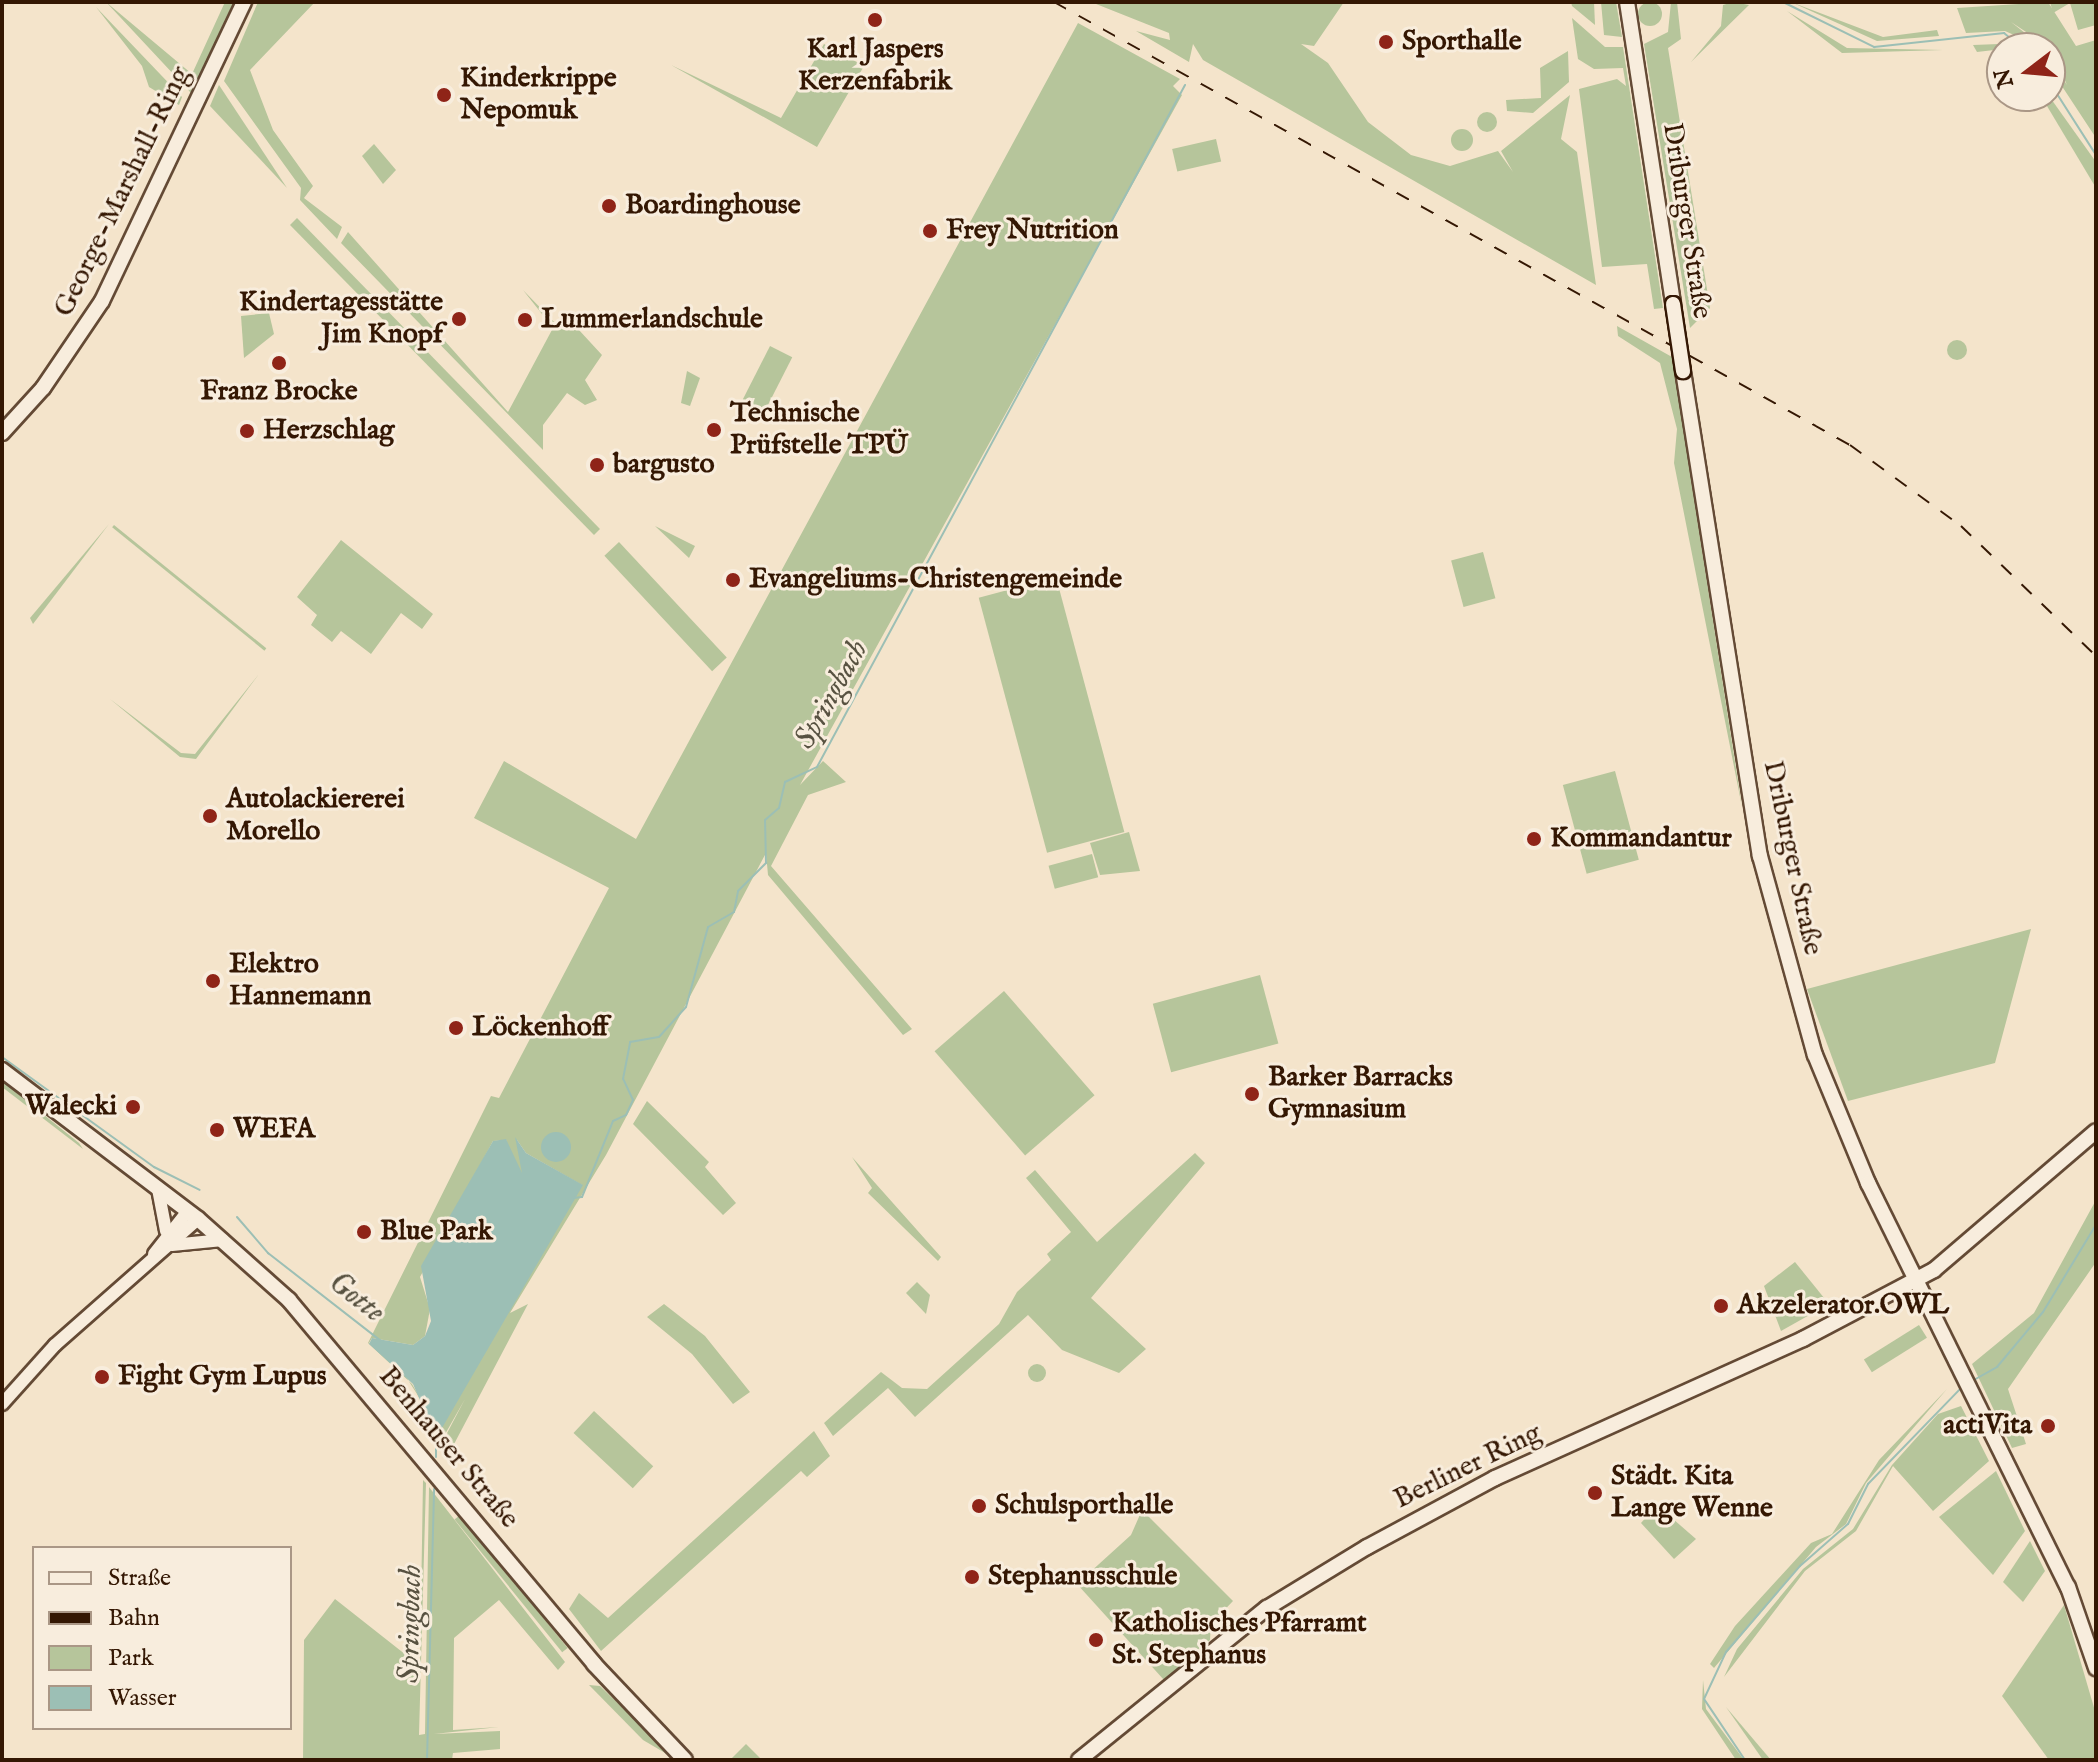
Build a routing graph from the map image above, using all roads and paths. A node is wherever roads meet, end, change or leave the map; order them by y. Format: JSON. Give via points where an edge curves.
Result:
{"nodes":[{"id":1,"x":244,"y":2,"type":"edge"},
{"id":2,"x":1627,"y":2,"type":"edge"},
{"id":3,"x":2,"y":433,"type":"edge"},
{"id":4,"x":2,"y":1070,"type":"edge"},
{"id":5,"x":2096,"y":1131,"type":"edge"},
{"id":6,"x":158,"y":1189,"type":"junction"},
{"id":7,"x":193,"y":1215,"type":"junction"},
{"id":8,"x":166,"y":1231,"type":"junction"},
{"id":9,"x":223,"y":1240,"type":"junction"},
{"id":10,"x":169,"y":1246,"type":"junction"},
{"id":11,"x":154,"y":1254,"type":"junction"},
{"id":12,"x":1916,"y":1281,"type":"junction"},
{"id":13,"x":2,"y":1404,"type":"edge"},
{"id":14,"x":2096,"y":1668,"type":"edge"},
{"id":15,"x":685,"y":1760,"type":"edge"},
{"id":16,"x":1079,"y":1760,"type":"edge"}],
"edges":[{"from":1,"to":3,"type":"main road","name":"George-Marshall-Ring","via":[[102,301],[43,388]]},
{"from":2,"to":12,"type":"main road","name":"Driburger Straße","bridge":true,"via":[[1774,917],[1815,1055]]},
{"from":4,"to":6,"type":"main road","name":"Benhauser Straße"},
{"from":5,"to":12,"type":"main road","name":"Berliner Ring"},
{"from":6,"to":7,"type":"main road","name":"Benhauser Straße"},
{"from":6,"to":8,"type":"street"},
{"from":7,"to":8,"type":"street"},
{"from":7,"to":9,"type":"main road","name":"Benhauser Straße"},
{"from":7,"to":10,"type":"street"},
{"from":8,"to":11,"type":"street"},
{"from":9,"to":10,"type":"street"},
{"from":9,"to":15,"type":"main road","name":"Benhauser Straße","via":[[310,1324],[594,1664]]},
{"from":10,"to":11,"type":"street"},
{"from":11,"to":13,"type":"street"},
{"from":12,"to":14,"type":"main road","name":"Driburger Straße","via":[[2068,1587]]},
{"from":12,"to":16,"type":"main road","name":"Berliner Ring","via":[[1495,1478],[1367,1547],[1267,1608]]}]}
